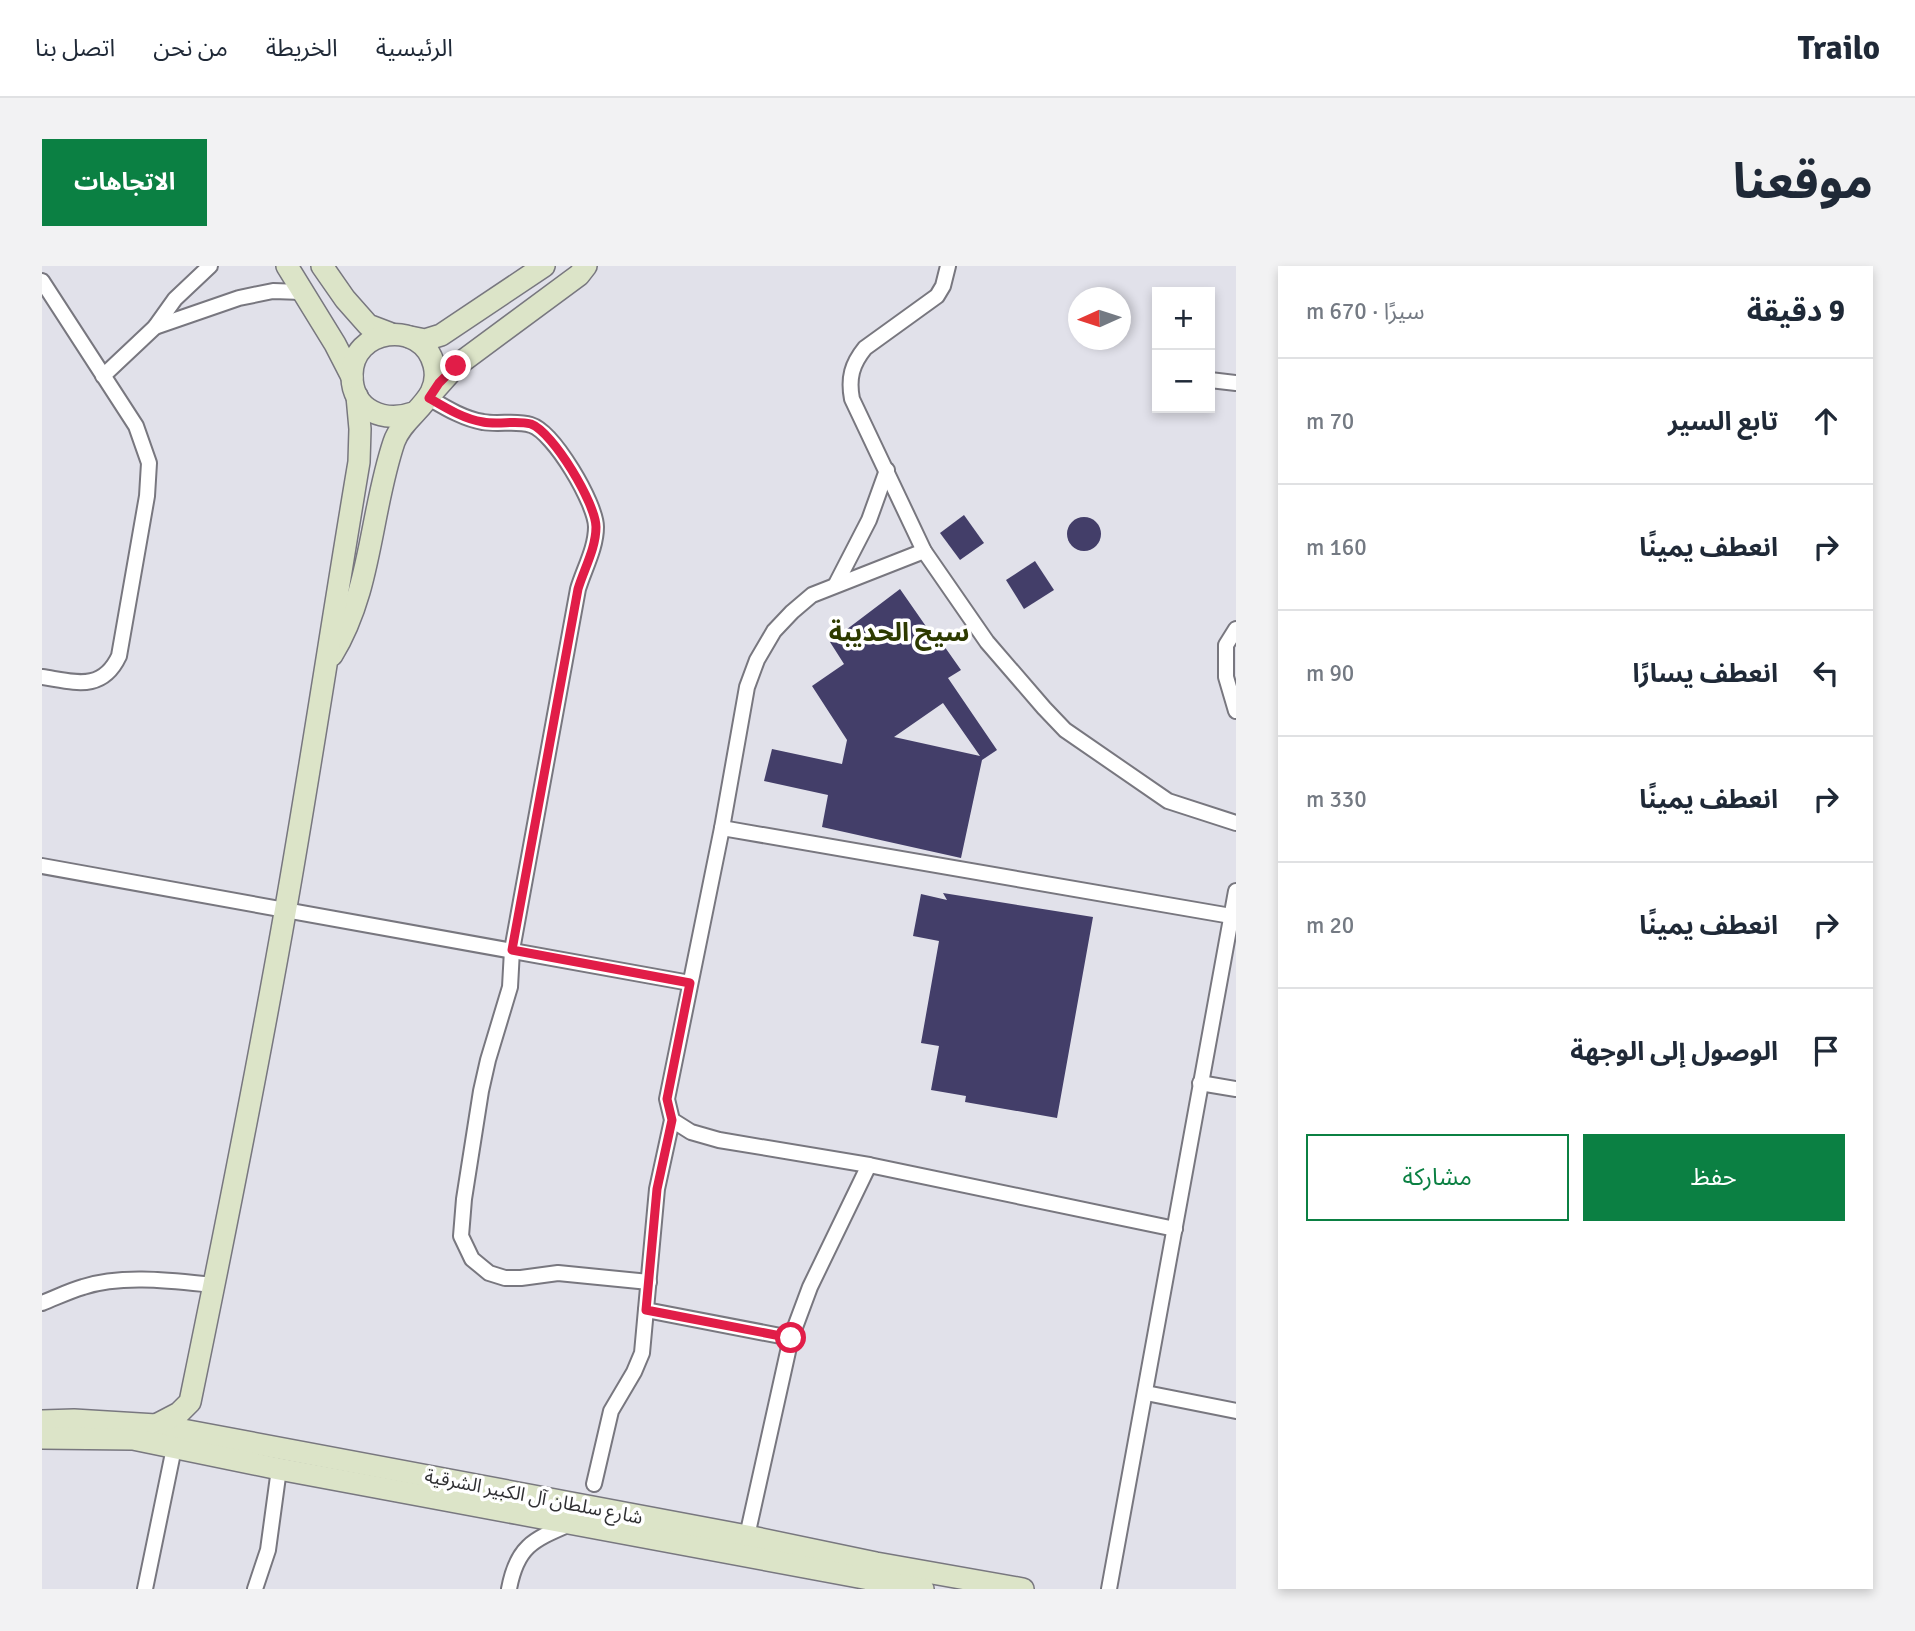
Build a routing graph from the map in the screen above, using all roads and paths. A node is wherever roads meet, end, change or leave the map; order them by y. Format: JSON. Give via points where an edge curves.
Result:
{"nodes":[{"id":1,"x":210,"y":266,"type":"edge"},
{"id":2,"x":287,"y":266,"type":"edge"},
{"id":3,"x":322,"y":266,"type":"edge"},
{"id":4,"x":544,"y":266,"type":"edge"},
{"id":5,"x":586,"y":266,"type":"edge"},
{"id":6,"x":948,"y":266,"type":"edge"},
{"id":7,"x":42,"y":281,"type":"edge"},
{"id":8,"x":302,"y":292,"type":"junction"},
{"id":9,"x":155,"y":327,"type":"junction"},
{"id":10,"x":389,"y":333,"type":"junction"},
{"id":11,"x":410,"y":337,"type":"junction"},
{"id":12,"x":103,"y":376,"type":"junction"},
{"id":13,"x":1215,"y":381,"type":"edge"},
{"id":14,"x":1236,"y":383,"type":"edge"},
{"id":15,"x":354,"y":387,"type":"junction"},
{"id":16,"x":430,"y":396,"type":"junction"},
{"id":17,"x":413,"y":413,"type":"junction"},
{"id":18,"x":887,"y":470,"type":"junction"},
{"id":19,"x":925,"y":551,"type":"junction"},
{"id":20,"x":836,"y":584,"type":"junction"},
{"id":21,"x":1236,"y":629,"type":"edge"},
{"id":22,"x":327,"y":663,"type":"junction"},
{"id":23,"x":42,"y":677,"type":"edge"},
{"id":24,"x":1236,"y":711,"type":"edge"},
{"id":25,"x":1236,"y":823,"type":"edge"},
{"id":26,"x":722,"y":828,"type":"junction"},
{"id":27,"x":42,"y":866,"type":"edge"},
{"id":28,"x":1236,"y":891,"type":"edge"},
{"id":29,"x":286,"y":910,"type":"junction"},
{"id":30,"x":1231,"y":916,"type":"junction"},
{"id":31,"x":512,"y":950,"type":"junction"},
{"id":32,"x":690,"y":983,"type":"junction"},
{"id":33,"x":1200,"y":1083,"type":"junction"},
{"id":34,"x":1236,"y":1090,"type":"edge"},
{"id":35,"x":672,"y":1120,"type":"junction"},
{"id":36,"x":869,"y":1165,"type":"junction"},
{"id":37,"x":1175,"y":1229,"type":"junction"},
{"id":38,"x":649,"y":1282,"type":"junction"},
{"id":39,"x":214,"y":1285,"type":"junction"},
{"id":40,"x":42,"y":1303,"type":"edge"},
{"id":41,"x":646,"y":1310,"type":"junction"},
{"id":42,"x":791,"y":1338,"type":"junction"},
{"id":43,"x":1146,"y":1393,"type":"junction"},
{"id":44,"x":190,"y":1402,"type":"junction"},
{"id":45,"x":1236,"y":1410,"type":"edge"},
{"id":46,"x":42,"y":1421,"type":"edge"},
{"id":47,"x":156,"y":1425,"type":"junction"},
{"id":48,"x":212,"y":1435,"type":"junction"},
{"id":49,"x":42,"y":1438,"type":"edge"},
{"id":50,"x":174,"y":1447,"type":"junction"},
{"id":51,"x":279,"y":1469,"type":"junction"},
{"id":52,"x":594,"y":1484,"type":"dead end"},
{"id":53,"x":572,"y":1523,"type":"junction"},
{"id":54,"x":747,"y":1536,"type":"junction"},
{"id":55,"x":873,"y":1584,"type":"edge"},
{"id":56,"x":145,"y":1589,"type":"edge"},
{"id":57,"x":255,"y":1589,"type":"edge"},
{"id":58,"x":509,"y":1589,"type":"edge"},
{"id":59,"x":923,"y":1589,"type":"edge"},
{"id":60,"x":1023,"y":1589,"type":"edge"},
{"id":61,"x":1109,"y":1589,"type":"edge"}],
"edges":[{"from":1,"to":9,"type":"street","via":[[174,299]]},
{"from":2,"to":8,"type":"street"},
{"from":3,"to":10,"type":"street","via":[[368,325]]},
{"from":4,"to":11,"type":"street","via":[[441,334],[425,340]]},
{"from":5,"to":16,"type":"street","via":[[456,366]]},
{"from":6,"to":18,"type":"street","via":[[937,296],[865,348],[851,372],[852,399]]},
{"from":7,"to":12,"type":"street"},
{"from":8,"to":9,"type":"street","via":[[273,291],[239,298]]},
{"from":8,"to":15,"type":"street","via":[[335,344]]},
{"from":9,"to":12,"type":"street"},
{"from":10,"to":11,"type":"street"},
{"from":10,"to":15,"type":"street","via":[[376,337],[358,353],[353,365]]},
{"from":11,"to":16,"type":"street","via":[[430,354],[435,367]]},
{"from":12,"to":23,"type":"street","via":[[136,426],[149,463],[119,656],[112,670],[100,678],[79,683]]},
{"from":13,"to":14,"type":"street"},
{"from":15,"to":17,"type":"street","via":[[375,414],[388,418]]},
{"from":15,"to":22,"type":"street","via":[[359,462]]},
{"from":16,"to":17,"type":"street"},
{"from":16,"to":31,"type":"street","via":[[472,420],[537,427],[586,493],[596,523],[578,589]]},
{"from":17,"to":22,"type":"street","via":[[396,438],[387,466],[365,575],[347,632]]},
{"from":18,"to":19,"type":"street"},
{"from":18,"to":20,"type":"street","via":[[869,520]]},
{"from":19,"to":20,"type":"street"},
{"from":19,"to":25,"type":"street","via":[[994,652],[1065,730],[1168,801]]},
{"from":20,"to":26,"type":"street","via":[[812,595],[792,612],[757,660],[747,687]]},
{"from":21,"to":24,"type":"street","via":[[1226,645],[1226,677]]},
{"from":22,"to":29,"type":"street"},
{"from":26,"to":30,"type":"street"},
{"from":26,"to":32,"type":"street"},
{"from":27,"to":29,"type":"street"},
{"from":28,"to":30,"type":"street"},
{"from":29,"to":31,"type":"street"},
{"from":29,"to":39,"type":"street"},
{"from":30,"to":33,"type":"street"},
{"from":31,"to":32,"type":"street"},
{"from":31,"to":38,"type":"street","via":[[508,997],[481,1091],[461,1236],[472,1259],[489,1273],[505,1278],[558,1273]]},
{"from":32,"to":35,"type":"street","via":[[667,1099]]},
{"from":33,"to":34,"type":"street"},
{"from":33,"to":37,"type":"street"},
{"from":35,"to":36,"type":"street","via":[[691,1132],[719,1140]]},
{"from":35,"to":38,"type":"street","via":[[657,1189]]},
{"from":36,"to":37,"type":"street"},
{"from":36,"to":42,"type":"street","via":[[810,1287]]},
{"from":37,"to":43,"type":"street"},
{"from":38,"to":41,"type":"street"},
{"from":39,"to":40,"type":"street","via":[[102,1282]]},
{"from":39,"to":44,"type":"street"},
{"from":41,"to":42,"type":"street"},
{"from":41,"to":52,"type":"street","via":[[642,1353],[611,1411]]},
{"from":42,"to":54,"type":"street"},
{"from":43,"to":45,"type":"street"},
{"from":43,"to":61,"type":"street"},
{"from":44,"to":47,"type":"street"},
{"from":44,"to":48,"type":"street"},
{"from":46,"to":47,"type":"street","name":"شارع سلطان آل الكبير الشرقية"},
{"from":47,"to":48,"type":"street","name":"شارع سلطان آل الكبير الشرقية"},
{"from":48,"to":54,"type":"street","name":"شارع سلطان آل الكبير الشرقية"},
{"from":49,"to":50,"type":"street","name":"شارع سلطان آل الكبير الشرقية","via":[[133,1439]]},
{"from":50,"to":51,"type":"street","name":"شارع سلطان آل الكبير الشرقية"},
{"from":50,"to":56,"type":"street"},
{"from":51,"to":53,"type":"street","name":"شارع سلطان آل الكبير الشرقية"},
{"from":51,"to":57,"type":"street","via":[[268,1549]]},
{"from":53,"to":55,"type":"street","name":"شارع سلطان آل الكبير الشرقية"},
{"from":53,"to":58,"type":"street","via":[[539,1537],[523,1550]]},
{"from":54,"to":60,"type":"street","name":"شارع سلطان آل الكبير الشرقية"},
{"from":55,"to":59,"type":"street","name":"شارع سلطان آل الكبير الشرقية"}]}
